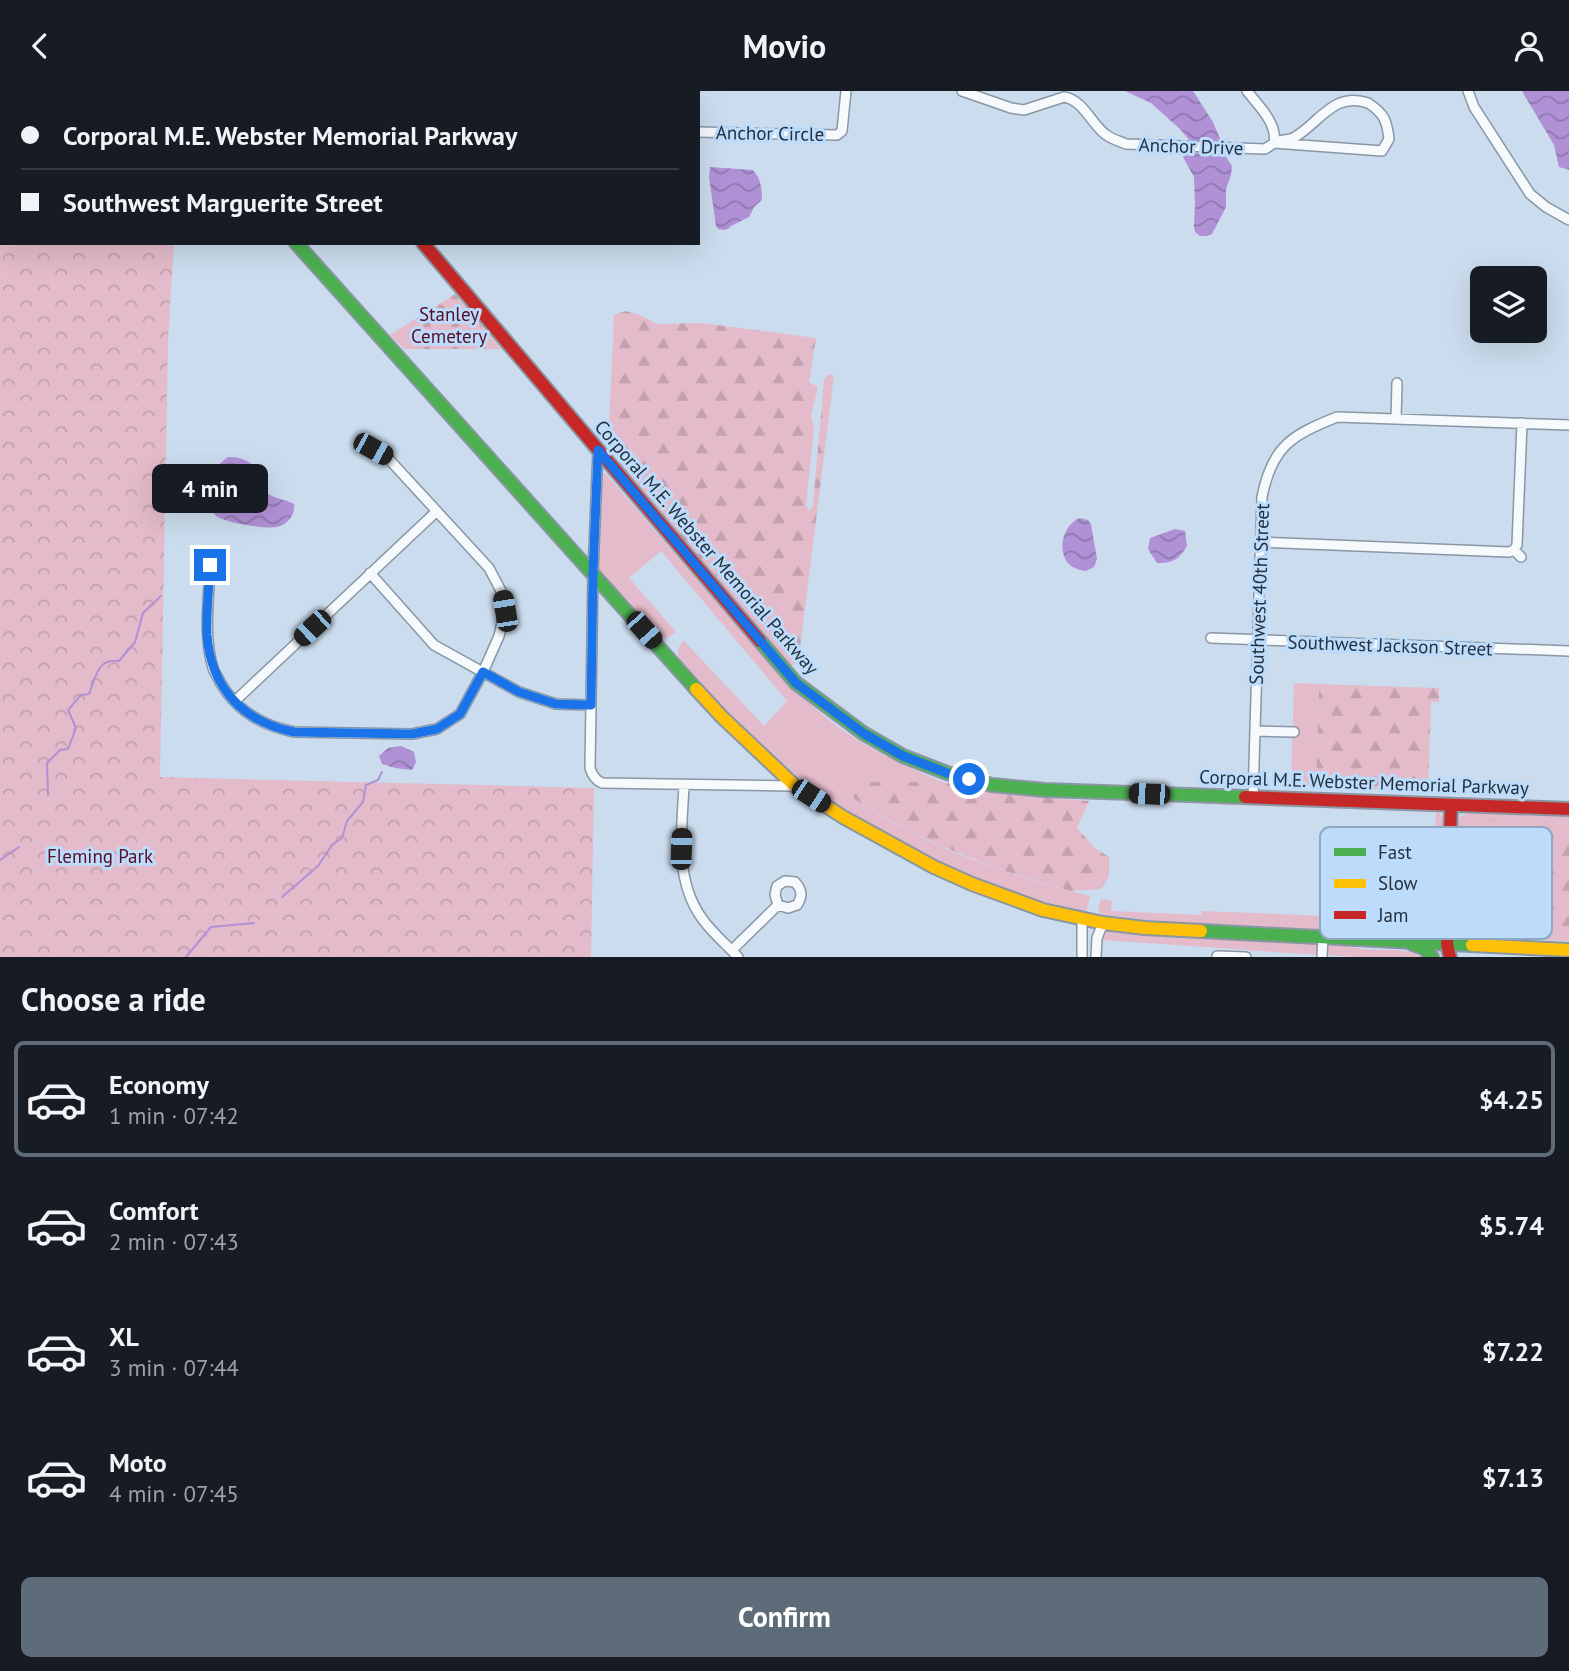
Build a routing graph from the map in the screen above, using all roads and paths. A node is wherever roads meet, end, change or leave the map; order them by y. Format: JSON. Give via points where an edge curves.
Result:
{"nodes":[{"id":1,"x":846,"y":91,"type":"edge"},
{"id":2,"x":962,"y":91,"type":"edge"},
{"id":3,"x":1247,"y":91,"type":"edge"},
{"id":4,"x":1468,"y":91,"type":"edge"},
{"id":5,"x":700,"y":132,"type":"edge"},
{"id":6,"x":1273,"y":143,"type":"junction"},
{"id":7,"x":1569,"y":219,"type":"edge"},
{"id":8,"x":298,"y":245,"type":"edge"},
{"id":9,"x":426,"y":245,"type":"edge"},
{"id":10,"x":1397,"y":383,"type":"dead end"},
{"id":11,"x":1396,"y":419,"type":"junction"},
{"id":12,"x":1521,"y":423,"type":"junction"},
{"id":13,"x":1569,"y":425,"type":"edge"},
{"id":14,"x":373,"y":449,"type":"dead end"},
{"id":15,"x":598,"y":450,"type":"junction"},
{"id":16,"x":437,"y":511,"type":"junction"},
{"id":17,"x":1260,"y":543,"type":"junction"},
{"id":18,"x":213,"y":562,"type":"dead end"},
{"id":19,"x":370,"y":573,"type":"junction"},
{"id":20,"x":593,"y":573,"type":"junction"},
{"id":21,"x":1211,"y":638,"type":"dead end"},
{"id":22,"x":1257,"y":640,"type":"junction"},
{"id":23,"x":1569,"y":651,"type":"edge"},
{"id":24,"x":483,"y":672,"type":"junction"},
{"id":25,"x":234,"y":701,"type":"junction"},
{"id":26,"x":591,"y":705,"type":"junction"},
{"id":27,"x":1255,"y":731,"type":"junction"},
{"id":28,"x":1294,"y":732,"type":"dead end"},
{"id":29,"x":684,"y":785,"type":"junction"},
{"id":30,"x":795,"y":786,"type":"junction"},
{"id":31,"x":1253,"y":797,"type":"junction"},
{"id":32,"x":1451,"y":806,"type":"junction"},
{"id":33,"x":1569,"y":809,"type":"edge"},
{"id":34,"x":1450,"y":827,"type":"edge"},
{"id":35,"x":778,"y":905,"type":"dead end"},
{"id":36,"x":1082,"y":919,"type":"junction"},
{"id":37,"x":1103,"y":923,"type":"junction"},
{"id":38,"x":1320,"y":937,"type":"edge"},
{"id":39,"x":1323,"y":939,"type":"edge"},
{"id":40,"x":1355,"y":939,"type":"edge"},
{"id":41,"x":1447,"y":939,"type":"edge"},
{"id":42,"x":1404,"y":942,"type":"junction"},
{"id":43,"x":1447,"y":944,"type":"junction"},
{"id":44,"x":1475,"y":945,"type":"junction"},
{"id":45,"x":1569,"y":950,"type":"edge"},
{"id":46,"x":735,"y":954,"type":"edge"},
{"id":47,"x":1217,"y":955,"type":"edge"},
{"id":48,"x":1082,"y":957,"type":"edge"},
{"id":49,"x":1096,"y":957,"type":"edge"},
{"id":50,"x":1246,"y":957,"type":"edge"},
{"id":51,"x":1322,"y":957,"type":"edge"},
{"id":52,"x":1432,"y":957,"type":"edge"},
{"id":53,"x":1442,"y":957,"type":"edge"},
{"id":54,"x":1450,"y":957,"type":"edge"},
{"id":55,"x":1460,"y":957,"type":"edge"}],
"edges":[{"from":1,"to":5,"type":"street","name":"Anchor Circle","via":[[842,131],[837,135]]},
{"from":2,"to":6,"type":"street","name":"Anchor Drive","via":[[1024,110],[1070,98],[1104,133],[1126,144],[1265,149]]},
{"from":3,"to":6,"type":"street","via":[[1268,119],[1276,135]]},
{"from":4,"to":7,"type":"street","via":[[1530,194]]},
{"from":6,"to":6,"type":"street","via":[[1382,151],[1390,139],[1378,109],[1347,97],[1328,105],[1295,138]]},
{"from":8,"to":20,"type":"main road"},
{"from":9,"to":15,"type":"main road","name":"Corporal M.E. Webster Memorial Parkway"},
{"from":10,"to":11,"type":"street"},
{"from":11,"to":12,"type":"street"},
{"from":11,"to":17,"type":"street","name":"Southwest 40th Street","via":[[1336,417],[1287,442],[1269,470],[1262,497]]},
{"from":12,"to":13,"type":"street"},
{"from":12,"to":17,"type":"street","via":[[1518,554]]},
{"from":14,"to":16,"type":"street","via":[[386,456]]},
{"from":15,"to":20,"type":"street"},
{"from":15,"to":31,"type":"main road","name":"Corporal M.E. Webster Memorial Parkway","via":[[796,683],[863,733],[903,756],[992,785]]},
{"from":16,"to":19,"type":"street"},
{"from":16,"to":24,"type":"street","via":[[489,568],[502,591],[505,611]]},
{"from":17,"to":22,"type":"street","name":"Southwest 40th Street"},
{"from":18,"to":25,"type":"street","via":[[207,635],[213,669]]},
{"from":19,"to":24,"type":"street","via":[[434,645]]},
{"from":19,"to":25,"type":"street"},
{"from":20,"to":26,"type":"street"},
{"from":20,"to":30,"type":"main road","via":[[722,717]]},
{"from":21,"to":22,"type":"street","name":"Southwest Jackson Street"},
{"from":22,"to":23,"type":"street","name":"Southwest Jackson Street"},
{"from":22,"to":27,"type":"street","name":"Southwest 40th Street"},
{"from":24,"to":25,"type":"street","via":[[460,714],[437,729],[412,734],[277,729],[247,714]]},
{"from":24,"to":26,"type":"street","via":[[519,692],[556,704]]},
{"from":26,"to":29,"type":"street","via":[[590,768],[597,780]]},
{"from":27,"to":28,"type":"street"},
{"from":27,"to":31,"type":"street","name":"Southwest 40th Street"},
{"from":29,"to":30,"type":"street"},
{"from":29,"to":46,"type":"street","via":[[681,849],[685,886],[702,920]]},
{"from":30,"to":36,"type":"main road","via":[[934,867],[1031,905]]},
{"from":31,"to":32,"type":"main road","name":"Corporal M.E. Webster Memorial Parkway"},
{"from":32,"to":33,"type":"main road","name":"Corporal M.E. Webster Memorial Parkway"},
{"from":32,"to":34,"type":"main road"},
{"from":35,"to":46,"type":"street"},
{"from":36,"to":37,"type":"main road"},
{"from":36,"to":48,"type":"street"},
{"from":37,"to":38,"type":"main road"},
{"from":37,"to":49,"type":"street"},
{"from":39,"to":51,"type":"street"},
{"from":40,"to":42,"type":"main road"},
{"from":41,"to":43,"type":"main road"},
{"from":42,"to":43,"type":"main road"},
{"from":42,"to":52,"type":"main road"},
{"from":43,"to":44,"type":"main road"},
{"from":43,"to":53,"type":"main road"},
{"from":43,"to":54,"type":"main road"},
{"from":44,"to":45,"type":"main road"},
{"from":44,"to":55,"type":"main road"},
{"from":47,"to":50,"type":"street"}]}
